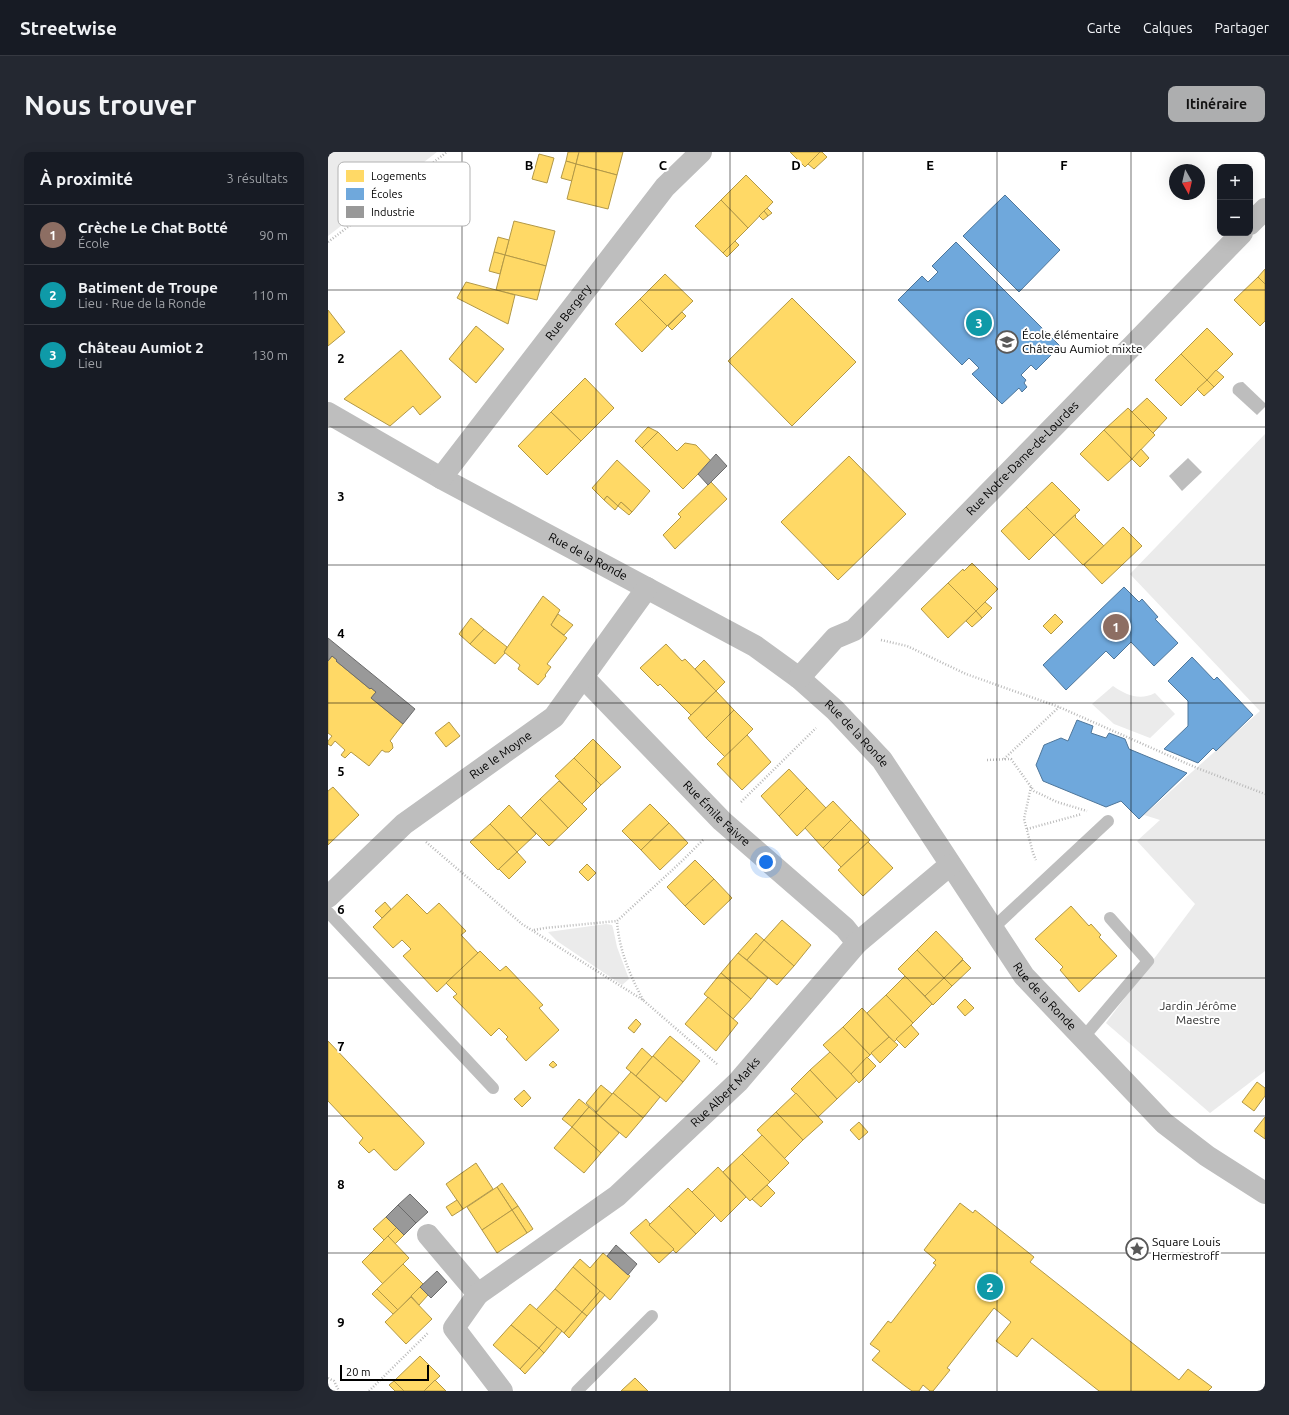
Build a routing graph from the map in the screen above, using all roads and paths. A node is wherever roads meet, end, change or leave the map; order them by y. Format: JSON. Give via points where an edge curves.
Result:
{"nodes":[{"id":1,"x":447,"y":152,"type":"edge"},
{"id":2,"x":701,"y":152,"type":"edge"},
{"id":3,"x":434,"y":162,"type":"edge"},
{"id":4,"x":1265,"y":209,"type":"edge"},
{"id":5,"x":1253,"y":221,"type":"edge"},
{"id":6,"x":349,"y":226,"type":"edge"},
{"id":7,"x":1239,"y":236,"type":"edge"},
{"id":8,"x":328,"y":242,"type":"edge"},
{"id":9,"x":328,"y":413,"type":"edge"},
{"id":10,"x":441,"y":478,"type":"junction"},
{"id":11,"x":647,"y":588,"type":"junction"},
{"id":12,"x":854,"y":630,"type":"junction"},
{"id":13,"x":583,"y":677,"type":"junction"},
{"id":14,"x":799,"y":678,"type":"junction"},
{"id":15,"x":1058,"y":707,"type":"junction"},
{"id":16,"x":835,"y":710,"type":"junction"},
{"id":17,"x":1004,"y":759,"type":"junction"},
{"id":18,"x":987,"y":760,"type":"dead end"},
{"id":19,"x":1031,"y":787,"type":"junction"},
{"id":20,"x":1265,"y":794,"type":"edge"},
{"id":21,"x":722,"y":821,"type":"junction"},
{"id":22,"x":1108,"y":821,"type":"dead end"},
{"id":23,"x":404,"y":824,"type":"junction"},
{"id":24,"x":1027,"y":829,"type":"junction"},
{"id":25,"x":950,"y":865,"type":"junction"},
{"id":26,"x":1047,"y":878,"type":"junction"},
{"id":27,"x":328,"y":897,"type":"edge"},
{"id":28,"x":328,"y":912,"type":"edge"},
{"id":29,"x":1110,"y":918,"type":"dead end"},
{"id":30,"x":617,"y":921,"type":"junction"},
{"id":31,"x":992,"y":929,"type":"junction"},
{"id":32,"x":534,"y":931,"type":"junction"},
{"id":33,"x":857,"y":943,"type":"junction"},
{"id":34,"x":644,"y":1000,"type":"junction"},
{"id":35,"x":1083,"y":1038,"type":"junction"},
{"id":36,"x":738,"y":1082,"type":"junction"},
{"id":37,"x":493,"y":1088,"type":"dead end"},
{"id":38,"x":1265,"y":1193,"type":"edge"},
{"id":39,"x":428,"y":1235,"type":"dead end"},
{"id":40,"x":478,"y":1294,"type":"junction"},
{"id":41,"x":652,"y":1316,"type":"dead end"},
{"id":42,"x":454,"y":1328,"type":"junction"},
{"id":43,"x":328,"y":1378,"type":"edge"},
{"id":44,"x":339,"y":1391,"type":"edge"},
{"id":45,"x":370,"y":1391,"type":"edge"},
{"id":46,"x":502,"y":1391,"type":"edge"},
{"id":47,"x":577,"y":1391,"type":"edge"}],
"edges":[{"from":1,"to":3,"type":"path"},
{"from":2,"to":10,"type":"street","name":"Rue Bergery","via":[[665,187]]},
{"from":4,"to":5,"type":"street"},
{"from":6,"to":8,"type":"path"},
{"from":7,"to":12,"type":"street","name":"Rue Notre-Dame-de-Lourdes"},
{"from":9,"to":10,"type":"street","name":"Rue de la Ronde"},
{"from":10,"to":11,"type":"street","name":"Rue de la Ronde"},
{"from":11,"to":13,"type":"street","name":"Rue le Moyne"},
{"from":11,"to":14,"type":"street","name":"Rue de la Ronde","via":[[755,646]]},
{"from":12,"to":14,"type":"street","name":"Rue Notre-Dame-de-Lourdes","via":[[835,638]]},
{"from":12,"to":15,"type":"path","via":[[870,638],[907,646],[966,674]]},
{"from":13,"to":21,"type":"street","name":"Rue Émile Faivre"},
{"from":13,"to":23,"type":"street","name":"Rue le Moyne","via":[[554,717]]},
{"from":14,"to":16,"type":"street","name":"Rue de la Ronde"},
{"from":15,"to":17,"type":"path"},
{"from":15,"to":20,"type":"path","via":[[1196,768]]},
{"from":16,"to":21,"type":"path"},
{"from":16,"to":25,"type":"street","name":"Rue de la Ronde","via":[[882,760]]},
{"from":17,"to":18,"type":"path"},
{"from":17,"to":19,"type":"path","via":[[1011,759]]},
{"from":19,"to":24,"type":"path","via":[[1024,819]]},
{"from":19,"to":24,"type":"path","via":[[1057,802],[1090,812]]},
{"from":21,"to":30,"type":"path"},
{"from":21,"to":33,"type":"street","name":"Rue Émile Faivre","via":[[844,928]]},
{"from":22,"to":26,"type":"lane"},
{"from":23,"to":27,"type":"street","name":"Rue le Moyne"},
{"from":23,"to":32,"type":"path","via":[[522,924]]},
{"from":24,"to":26,"type":"path","via":[[1033,853]]},
{"from":25,"to":31,"type":"street","name":"Rue de la Ronde"},
{"from":25,"to":33,"type":"street","name":"Rue Albert Marks"},
{"from":26,"to":31,"type":"lane"},
{"from":28,"to":37,"type":"lane"},
{"from":29,"to":35,"type":"lane","via":[[1148,961]]},
{"from":30,"to":32,"type":"path"},
{"from":30,"to":34,"type":"path","via":[[618,937],[624,957]]},
{"from":31,"to":35,"type":"street","name":"Rue de la Ronde","via":[[1024,976]]},
{"from":32,"to":34,"type":"path"},
{"from":33,"to":36,"type":"street","name":"Rue Albert Marks"},
{"from":34,"to":36,"type":"path"},
{"from":35,"to":38,"type":"street","name":"Rue de la Ronde","via":[[1164,1123],[1207,1156]]},
{"from":36,"to":40,"type":"street","name":"Rue Albert Marks","via":[[617,1196]]},
{"from":39,"to":40,"type":"street"},
{"from":40,"to":42,"type":"street","name":"Rue Albert Marks"},
{"from":41,"to":47,"type":"lane"},
{"from":42,"to":45,"type":"path","via":[[429,1332]]},
{"from":42,"to":46,"type":"street"},
{"from":43,"to":44,"type":"path","via":[[334,1381]]}]}
